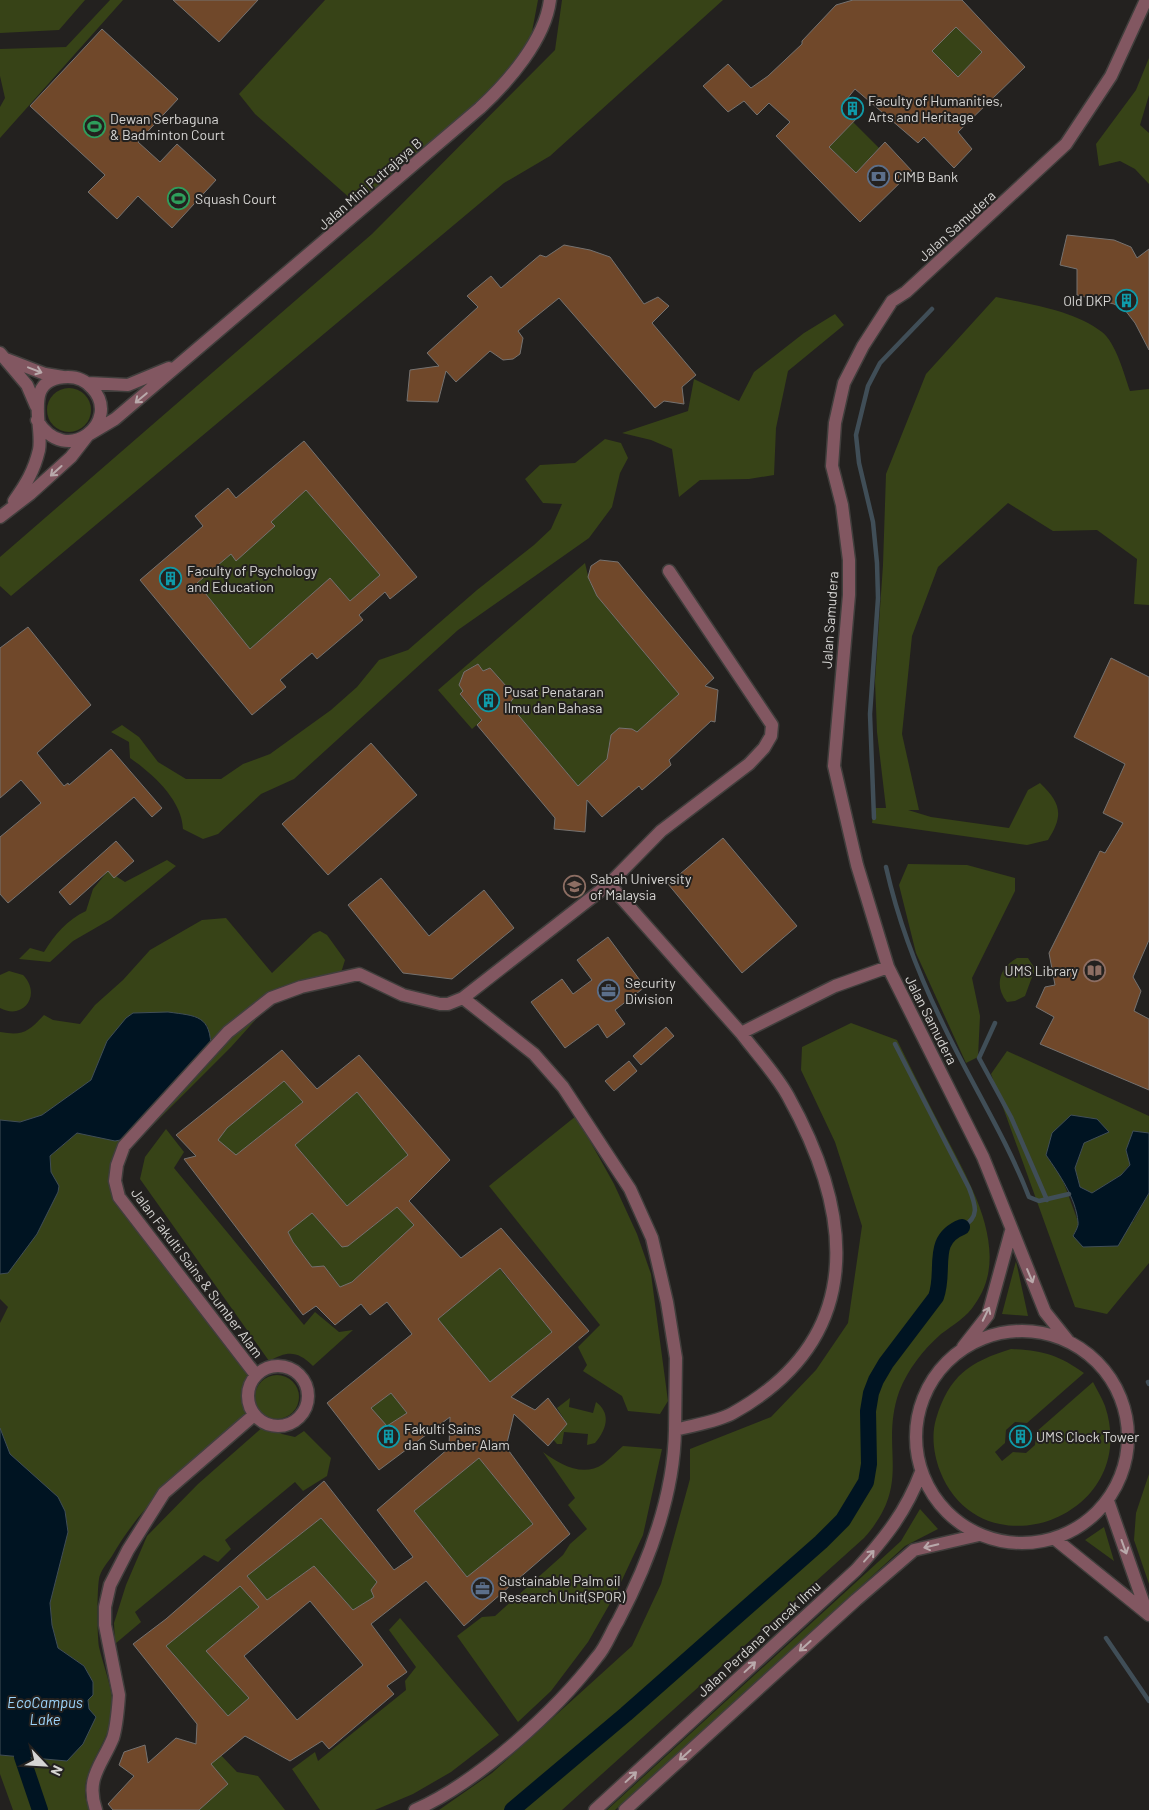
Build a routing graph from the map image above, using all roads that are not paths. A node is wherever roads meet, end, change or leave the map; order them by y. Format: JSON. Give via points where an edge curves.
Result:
{"nodes":[{"id":1,"x":550,"y":0,"type":"edge"},
{"id":2,"x":1146,"y":0,"type":"edge"},
{"id":3,"x":3,"y":356,"type":"edge"},
{"id":4,"x":178,"y":365,"type":"junction"},
{"id":5,"x":64,"y":377,"type":"junction"},
{"id":6,"x":88,"y":383,"type":"junction"},
{"id":7,"x":36,"y":406,"type":"junction"},
{"id":8,"x":37,"y":420,"type":"junction"},
{"id":9,"x":88,"y":434,"type":"junction"},
{"id":10,"x":4,"y":513,"type":"edge"},
{"id":11,"x":669,"y":571,"type":"dead end"},
{"id":12,"x":609,"y":884,"type":"junction"},
{"id":13,"x":888,"y":968,"type":"junction"},
{"id":14,"x":462,"y":998,"type":"junction"},
{"id":15,"x":740,"y":1032,"type":"junction"},
{"id":16,"x":1011,"y":1231,"type":"junction"},
{"id":17,"x":1069,"y":1342,"type":"junction"},
{"id":18,"x":958,"y":1353,"type":"junction"},
{"id":19,"x":256,"y":1375,"type":"junction"},
{"id":20,"x":254,"y":1415,"type":"junction"},
{"id":21,"x":675,"y":1430,"type":"junction"},
{"id":22,"x":921,"y":1472,"type":"junction"},
{"id":23,"x":1108,"y":1501,"type":"junction"},
{"id":24,"x":978,"y":1535,"type":"junction"},
{"id":25,"x":1055,"y":1539,"type":"junction"},
{"id":26,"x":1148,"y":1614,"type":"edge"},
{"id":27,"x":96,"y":1810,"type":"edge"},
{"id":28,"x":415,"y":1810,"type":"edge"},
{"id":29,"x":595,"y":1810,"type":"edge"},
{"id":30,"x":625,"y":1810,"type":"edge"}],
"edges":[{"from":1,"to":4,"type":"street","name":"Jalan Mini Putrajaya B","via":[[533,45],[507,83],[363,210]]},
{"from":2,"to":13,"type":"street","name":"Jalan Samudera","via":[[1111,76],[1066,144],[1008,200],[892,301],[844,383],[835,423],[832,466],[843,514],[849,595],[834,766],[857,865]]},
{"from":3,"to":5,"type":"street","one_way":true,"via":[[45,374]]},
{"from":3,"to":7,"type":"street","via":[[27,385]]},
{"from":4,"to":6,"type":"street","via":[[128,385]]},
{"from":4,"to":9,"type":"street","name":"Jalan Mini Putrajaya B","one_way":true,"via":[[116,419]]},
{"from":5,"to":6,"type":"street"},
{"from":5,"to":7,"type":"street","via":[[43,390]]},
{"from":6,"to":9,"type":"street","via":[[100,404],[98,421]]},
{"from":7,"to":8,"type":"street"},
{"from":8,"to":9,"type":"street","via":[[56,439],[73,441]]},
{"from":8,"to":10,"type":"street","via":[[40,448],[32,477]]},
{"from":9,"to":10,"type":"street","one_way":true,"via":[[71,457]]},
{"from":11,"to":12,"type":"street","via":[[772,725],[771,736],[749,764],[661,831]]},
{"from":12,"to":14,"type":"street"},
{"from":12,"to":15,"type":"street"},
{"from":13,"to":15,"type":"street","via":[[835,986]]},
{"from":13,"to":16,"type":"street","name":"Jalan Samudera","via":[[983,1157]]},
{"from":14,"to":19,"type":"street","name":"Jalan Fakulti Sains & Sumber Alam","via":[[440,1004],[403,995],[359,974],[283,992],[257,1007],[228,1032],[124,1146],[115,1181],[118,1197]]},
{"from":14,"to":21,"type":"street","via":[[534,1054],[563,1087],[630,1189],[652,1238],[667,1302],[676,1358]]},
{"from":15,"to":21,"type":"street","via":[[788,1094],[813,1148],[833,1207],[838,1258],[832,1300],[814,1341],[775,1384],[732,1414]]},
{"from":16,"to":17,"type":"street","name":"Jalan Samudera","one_way":true,"via":[[1045,1312]]},
{"from":18,"to":16,"type":"street","one_way":true,"via":[[988,1315]]},
{"from":17,"to":18,"type":"street","via":[[1047,1334],[1013,1331],[980,1340]]},
{"from":17,"to":23,"type":"street","via":[[1089,1354],[1108,1374],[1121,1397],[1126,1415],[1128,1451],[1121,1477]]},
{"from":18,"to":22,"type":"street","via":[[939,1372],[925,1394],[918,1419],[916,1446]]},
{"from":19,"to":20,"type":"street","via":[[248,1390],[249,1407]]},
{"from":19,"to":20,"type":"street","via":[[265,1368],[286,1366],[302,1378],[308,1396],[302,1413],[288,1425],[269,1425]]},
{"from":20,"to":27,"type":"street","via":[[164,1493],[110,1585],[105,1625],[119,1695],[113,1737],[97,1765],[92,1783]]},
{"from":21,"to":28,"type":"street","via":[[667,1493],[653,1545],[598,1656],[566,1693],[513,1744],[470,1778]]},
{"from":22,"to":24,"type":"street","via":[[934,1498],[954,1520]]},
{"from":29,"to":22,"type":"street","name":"Jalan Perdana Puncak Ilmu","one_way":true,"via":[[856,1570],[889,1534],[912,1498]]},
{"from":23,"to":25,"type":"street","via":[[1084,1524]]},
{"from":23,"to":26,"type":"street","one_way":true},
{"from":24,"to":25,"type":"street","via":[[1016,1544]]},
{"from":24,"to":30,"type":"street","one_way":true,"via":[[914,1550],[848,1606]]},
{"from":25,"to":26,"type":"street"}]}
